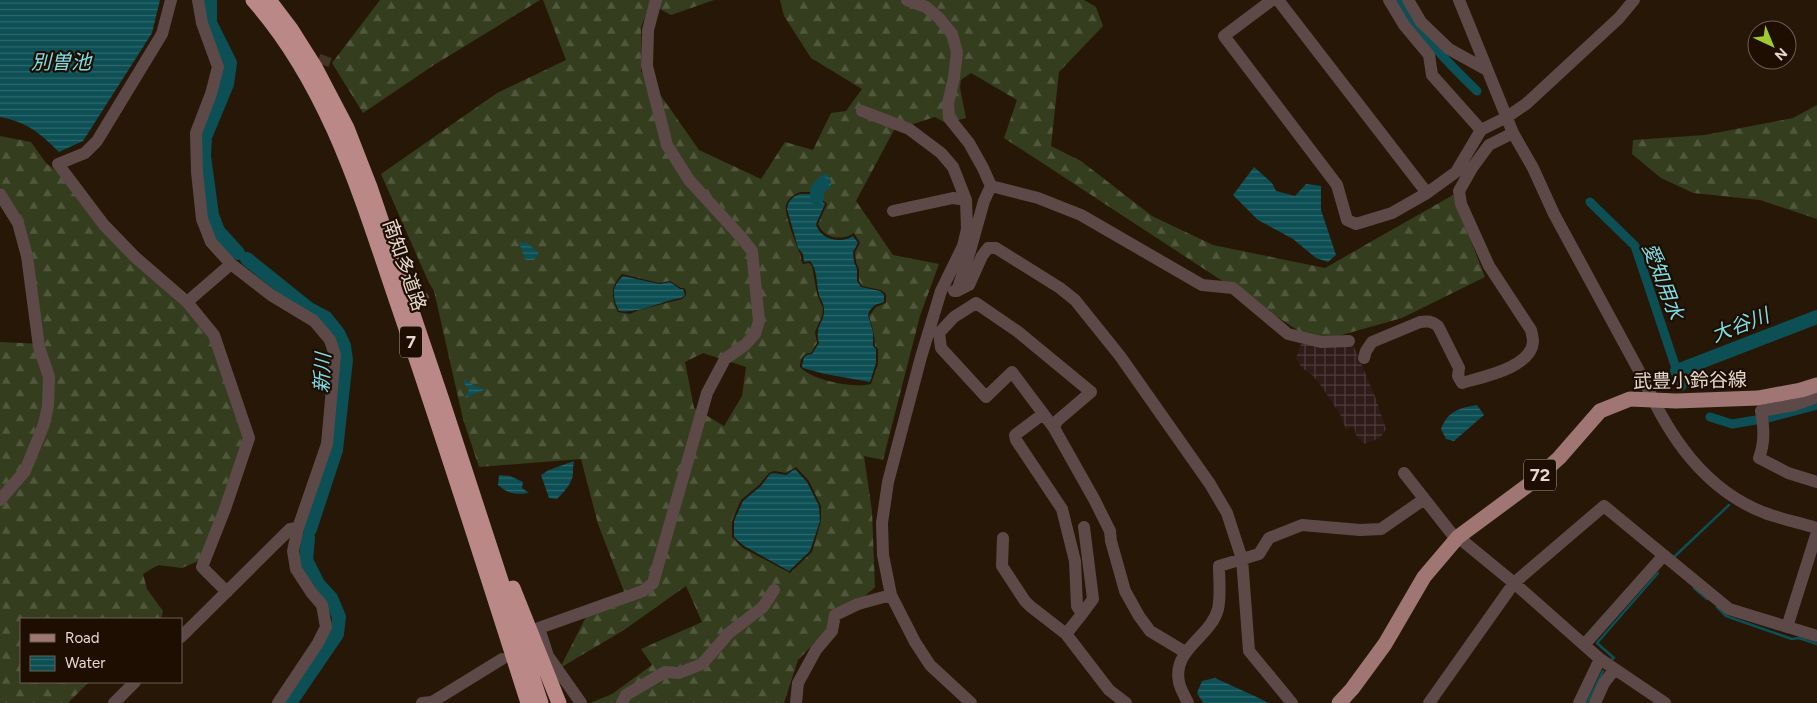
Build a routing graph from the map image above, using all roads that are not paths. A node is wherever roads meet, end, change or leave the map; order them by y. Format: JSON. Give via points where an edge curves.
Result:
{"nodes":[{"id":1,"x":171,"y":0,"type":"edge"},
{"id":2,"x":198,"y":0,"type":"edge"},
{"id":3,"x":253,"y":0,"type":"edge"},
{"id":4,"x":269,"y":0,"type":"edge"},
{"id":5,"x":656,"y":0,"type":"edge"},
{"id":6,"x":907,"y":0,"type":"edge"},
{"id":7,"x":1272,"y":0,"type":"edge"},
{"id":8,"x":1278,"y":0,"type":"edge"},
{"id":9,"x":1389,"y":0,"type":"edge"},
{"id":10,"x":1408,"y":0,"type":"edge"},
{"id":11,"x":1459,"y":0,"type":"edge"},
{"id":12,"x":1634,"y":0,"type":"edge"},
{"id":13,"x":1487,"y":70,"type":"junction"},
{"id":14,"x":862,"y":111,"type":"dead end"},
{"id":15,"x":1507,"y":117,"type":"junction"},
{"id":16,"x":1482,"y":130,"type":"junction"},
{"id":17,"x":1513,"y":133,"type":"junction"},
{"id":18,"x":991,"y":186,"type":"junction"},
{"id":19,"x":1427,"y":193,"type":"junction"},
{"id":20,"x":0,"y":194,"type":"edge"},
{"id":21,"x":966,"y":200,"type":"junction"},
{"id":22,"x":893,"y":210,"type":"dead end"},
{"id":23,"x":231,"y":264,"type":"junction"},
{"id":24,"x":941,"y":290,"type":"junction"},
{"id":25,"x":956,"y":292,"type":"junction"},
{"id":26,"x":187,"y":302,"type":"junction"},
{"id":27,"x":1349,"y":341,"type":"dead end"},
{"id":28,"x":1364,"y":358,"type":"dead end"},
{"id":29,"x":1817,"y":385,"type":"edge"},
{"id":30,"x":1817,"y":397,"type":"edge"},
{"id":31,"x":1652,"y":400,"type":"junction"},
{"id":32,"x":1043,"y":414,"type":"junction"},
{"id":33,"x":1054,"y":428,"type":"junction"},
{"id":34,"x":1404,"y":473,"type":"dead end"},
{"id":35,"x":1817,"y":482,"type":"edge"},
{"id":36,"x":0,"y":500,"type":"edge"},
{"id":37,"x":1423,"y":500,"type":"junction"},
{"id":38,"x":475,"y":502,"type":"junction"},
{"id":39,"x":1084,"y":527,"type":"dead end"},
{"id":40,"x":298,"y":528,"type":"junction"},
{"id":41,"x":1817,"y":530,"type":"edge"},
{"id":42,"x":1458,"y":537,"type":"junction"},
{"id":43,"x":1003,"y":538,"type":"dead end"},
{"id":44,"x":1664,"y":555,"type":"junction"},
{"id":45,"x":1242,"y":559,"type":"junction"},
{"id":46,"x":1514,"y":582,"type":"junction"},
{"id":47,"x":774,"y":590,"type":"dead end"},
{"id":48,"x":227,"y":592,"type":"junction"},
{"id":49,"x":891,"y":595,"type":"junction"},
{"id":50,"x":1082,"y":614,"type":"junction"},
{"id":51,"x":1788,"y":627,"type":"junction"},
{"id":52,"x":1066,"y":634,"type":"junction"},
{"id":53,"x":182,"y":636,"type":"edge"},
{"id":54,"x":1817,"y":636,"type":"edge"},
{"id":55,"x":1584,"y":645,"type":"junction"},
{"id":56,"x":1185,"y":652,"type":"junction"},
{"id":57,"x":502,"y":659,"type":"dead end"},
{"id":58,"x":1600,"y":659,"type":"junction"},
{"id":59,"x":1614,"y":670,"type":"junction"},
{"id":60,"x":135,"y":683,"type":"edge"},
{"id":61,"x":114,"y":703,"type":"edge"},
{"id":62,"x":278,"y":703,"type":"edge"},
{"id":63,"x":429,"y":703,"type":"edge"},
{"id":64,"x":528,"y":703,"type":"edge"},
{"id":65,"x":541,"y":703,"type":"edge"},
{"id":66,"x":559,"y":703,"type":"edge"},
{"id":67,"x":580,"y":703,"type":"edge"},
{"id":68,"x":622,"y":703,"type":"edge"},
{"id":69,"x":796,"y":703,"type":"edge"},
{"id":70,"x":972,"y":703,"type":"edge"},
{"id":71,"x":1126,"y":703,"type":"edge"},
{"id":72,"x":1188,"y":703,"type":"edge"},
{"id":73,"x":1292,"y":703,"type":"edge"},
{"id":74,"x":1338,"y":703,"type":"edge"},
{"id":75,"x":1430,"y":703,"type":"edge"},
{"id":76,"x":1579,"y":703,"type":"edge"},
{"id":77,"x":1595,"y":703,"type":"edge"},
{"id":78,"x":1665,"y":703,"type":"edge"}],
"edges":[{"from":1,"to":26,"type":"street","via":[[162,34],[97,141],[85,153],[58,164],[104,225]]},
{"from":2,"to":23,"type":"street","via":[[202,24],[218,67],[196,134],[202,219],[211,242]]},
{"from":3,"to":64,"type":"highway","name":"南知多道路","number":"7","via":[[281,35],[306,76],[329,118],[358,189],[427,388]]},
{"from":4,"to":38,"type":"highway","name":"南知多道路","number":"7","via":[[315,67],[347,128],[373,196]]},
{"from":5,"to":67,"type":"street","via":[[648,30],[647,66],[667,145],[689,180],[752,251],[759,321],[755,334],[725,359],[707,393],[653,583],[643,592],[539,628],[548,656]]},
{"from":6,"to":18,"type":"street","via":[[926,7],[952,34],[957,52],[948,104],[949,118],[969,143]]},
{"from":7,"to":19,"type":"street","via":[[1224,36],[1337,185],[1347,220],[1356,224],[1392,213]]},
{"from":8,"to":19,"type":"street"},
{"from":9,"to":16,"type":"street","via":[[1404,25],[1429,55],[1432,75]]},
{"from":10,"to":13,"type":"street","via":[[1421,22],[1449,49]]},
{"from":11,"to":13,"type":"street"},
{"from":12,"to":15,"type":"street","via":[[1579,57]]},
{"from":13,"to":15,"type":"street"},
{"from":14,"to":21,"type":"street","via":[[909,129],[941,153],[953,167]]},
{"from":15,"to":16,"type":"street"},
{"from":15,"to":17,"type":"street"},
{"from":16,"to":19,"type":"street","via":[[1456,172]]},
{"from":17,"to":28,"type":"street","via":[[1490,146],[1458,191],[1489,266],[1531,330],[1533,342],[1528,355],[1505,371],[1462,383],[1458,376],[1459,368],[1438,326],[1427,321],[1372,342]]},
{"from":17,"to":31,"type":"street"},
{"from":18,"to":25,"type":"street"},
{"from":18,"to":27,"type":"street","via":[[1038,198],[1081,215],[1202,285],[1232,288],[1288,334],[1321,342]]},
{"from":20,"to":36,"type":"street","via":[[18,223],[39,347],[49,377],[44,424],[25,471]]},
{"from":21,"to":22,"type":"street","via":[[953,198]]},
{"from":21,"to":24,"type":"street","via":[[967,229],[963,246]]},
{"from":23,"to":26,"type":"street"},
{"from":23,"to":40,"type":"street","via":[[314,322],[330,340],[335,355],[327,444]]},
{"from":24,"to":25,"type":"street"},
{"from":24,"to":49,"type":"street","via":[[888,482],[882,523],[883,555]]},
{"from":25,"to":45,"type":"street","via":[[969,285],[988,248],[996,248],[1075,300],[1120,356],[1210,484],[1227,513]]},
{"from":26,"to":48,"type":"street","via":[[214,335],[249,438],[202,567]]},
{"from":29,"to":31,"type":"main road","name":"武豊小鈴谷線","number":"72","via":[[1758,398]]},
{"from":30,"to":35,"type":"street","via":[[1761,411],[1764,425],[1759,458],[1788,473]]},
{"from":31,"to":41,"type":"street","via":[[1692,462],[1728,495],[1765,513]]},
{"from":31,"to":42,"type":"main road","name":"武豊小鈴谷線","number":"72","via":[[1630,399],[1600,411],[1532,483]]},
{"from":32,"to":33,"type":"street"},
{"from":32,"to":33,"type":"street","via":[[1012,372],[986,397],[941,348],[939,333],[954,317],[976,303],[1017,331],[1091,392],[1057,421]]},
{"from":32,"to":50,"type":"street","via":[[1015,435],[1062,510],[1075,561],[1077,606]]},
{"from":33,"to":56,"type":"street","via":[[1110,531],[1125,591],[1139,616],[1150,631]]},
{"from":34,"to":37,"type":"street"},
{"from":37,"to":42,"type":"street"},
{"from":37,"to":45,"type":"street","via":[[1381,529],[1302,525],[1270,538],[1259,554]]},
{"from":38,"to":65,"type":"highway","name":"南知多道路","number":"7"},
{"from":38,"to":66,"type":"highway","via":[[481,508]]},
{"from":39,"to":50,"type":"street","via":[[1093,599]]},
{"from":40,"to":48,"type":"street","via":[[290,529]]},
{"from":40,"to":62,"type":"street","via":[[293,551],[296,568],[322,605],[326,626],[318,644]]},
{"from":41,"to":51,"type":"street"},
{"from":42,"to":46,"type":"street"},
{"from":42,"to":74,"type":"main road","name":"武豊小鈴谷線","number":"72","via":[[1424,577],[1385,644]]},
{"from":43,"to":52,"type":"street","via":[[1002,566],[1020,594]]},
{"from":44,"to":46,"type":"street","via":[[1604,506]]},
{"from":44,"to":51,"type":"street","via":[[1729,609]]},
{"from":44,"to":55,"type":"street"},
{"from":45,"to":56,"type":"street","via":[[1219,566],[1218,609],[1210,625]]},
{"from":45,"to":73,"type":"street","via":[[1249,650]]},
{"from":46,"to":55,"type":"street"},
{"from":46,"to":75,"type":"street"},
{"from":47,"to":68,"type":"street","via":[[763,607],[729,633],[702,664],[679,673],[665,672],[626,695]]},
{"from":48,"to":53,"type":"street"},
{"from":49,"to":69,"type":"street","via":[[858,604],[835,615],[832,631],[816,650],[798,684]]},
{"from":49,"to":70,"type":"street","via":[[930,665]]},
{"from":50,"to":52,"type":"street"},
{"from":51,"to":54,"type":"street"},
{"from":52,"to":71,"type":"street","via":[[1110,690]]},
{"from":55,"to":58,"type":"street"},
{"from":56,"to":72,"type":"street","via":[[1179,664],[1178,681]]},
{"from":57,"to":63,"type":"street"},
{"from":58,"to":59,"type":"street"},
{"from":58,"to":76,"type":"street"},
{"from":59,"to":77,"type":"street"},
{"from":59,"to":78,"type":"street"},
{"from":60,"to":61,"type":"street"}]}
